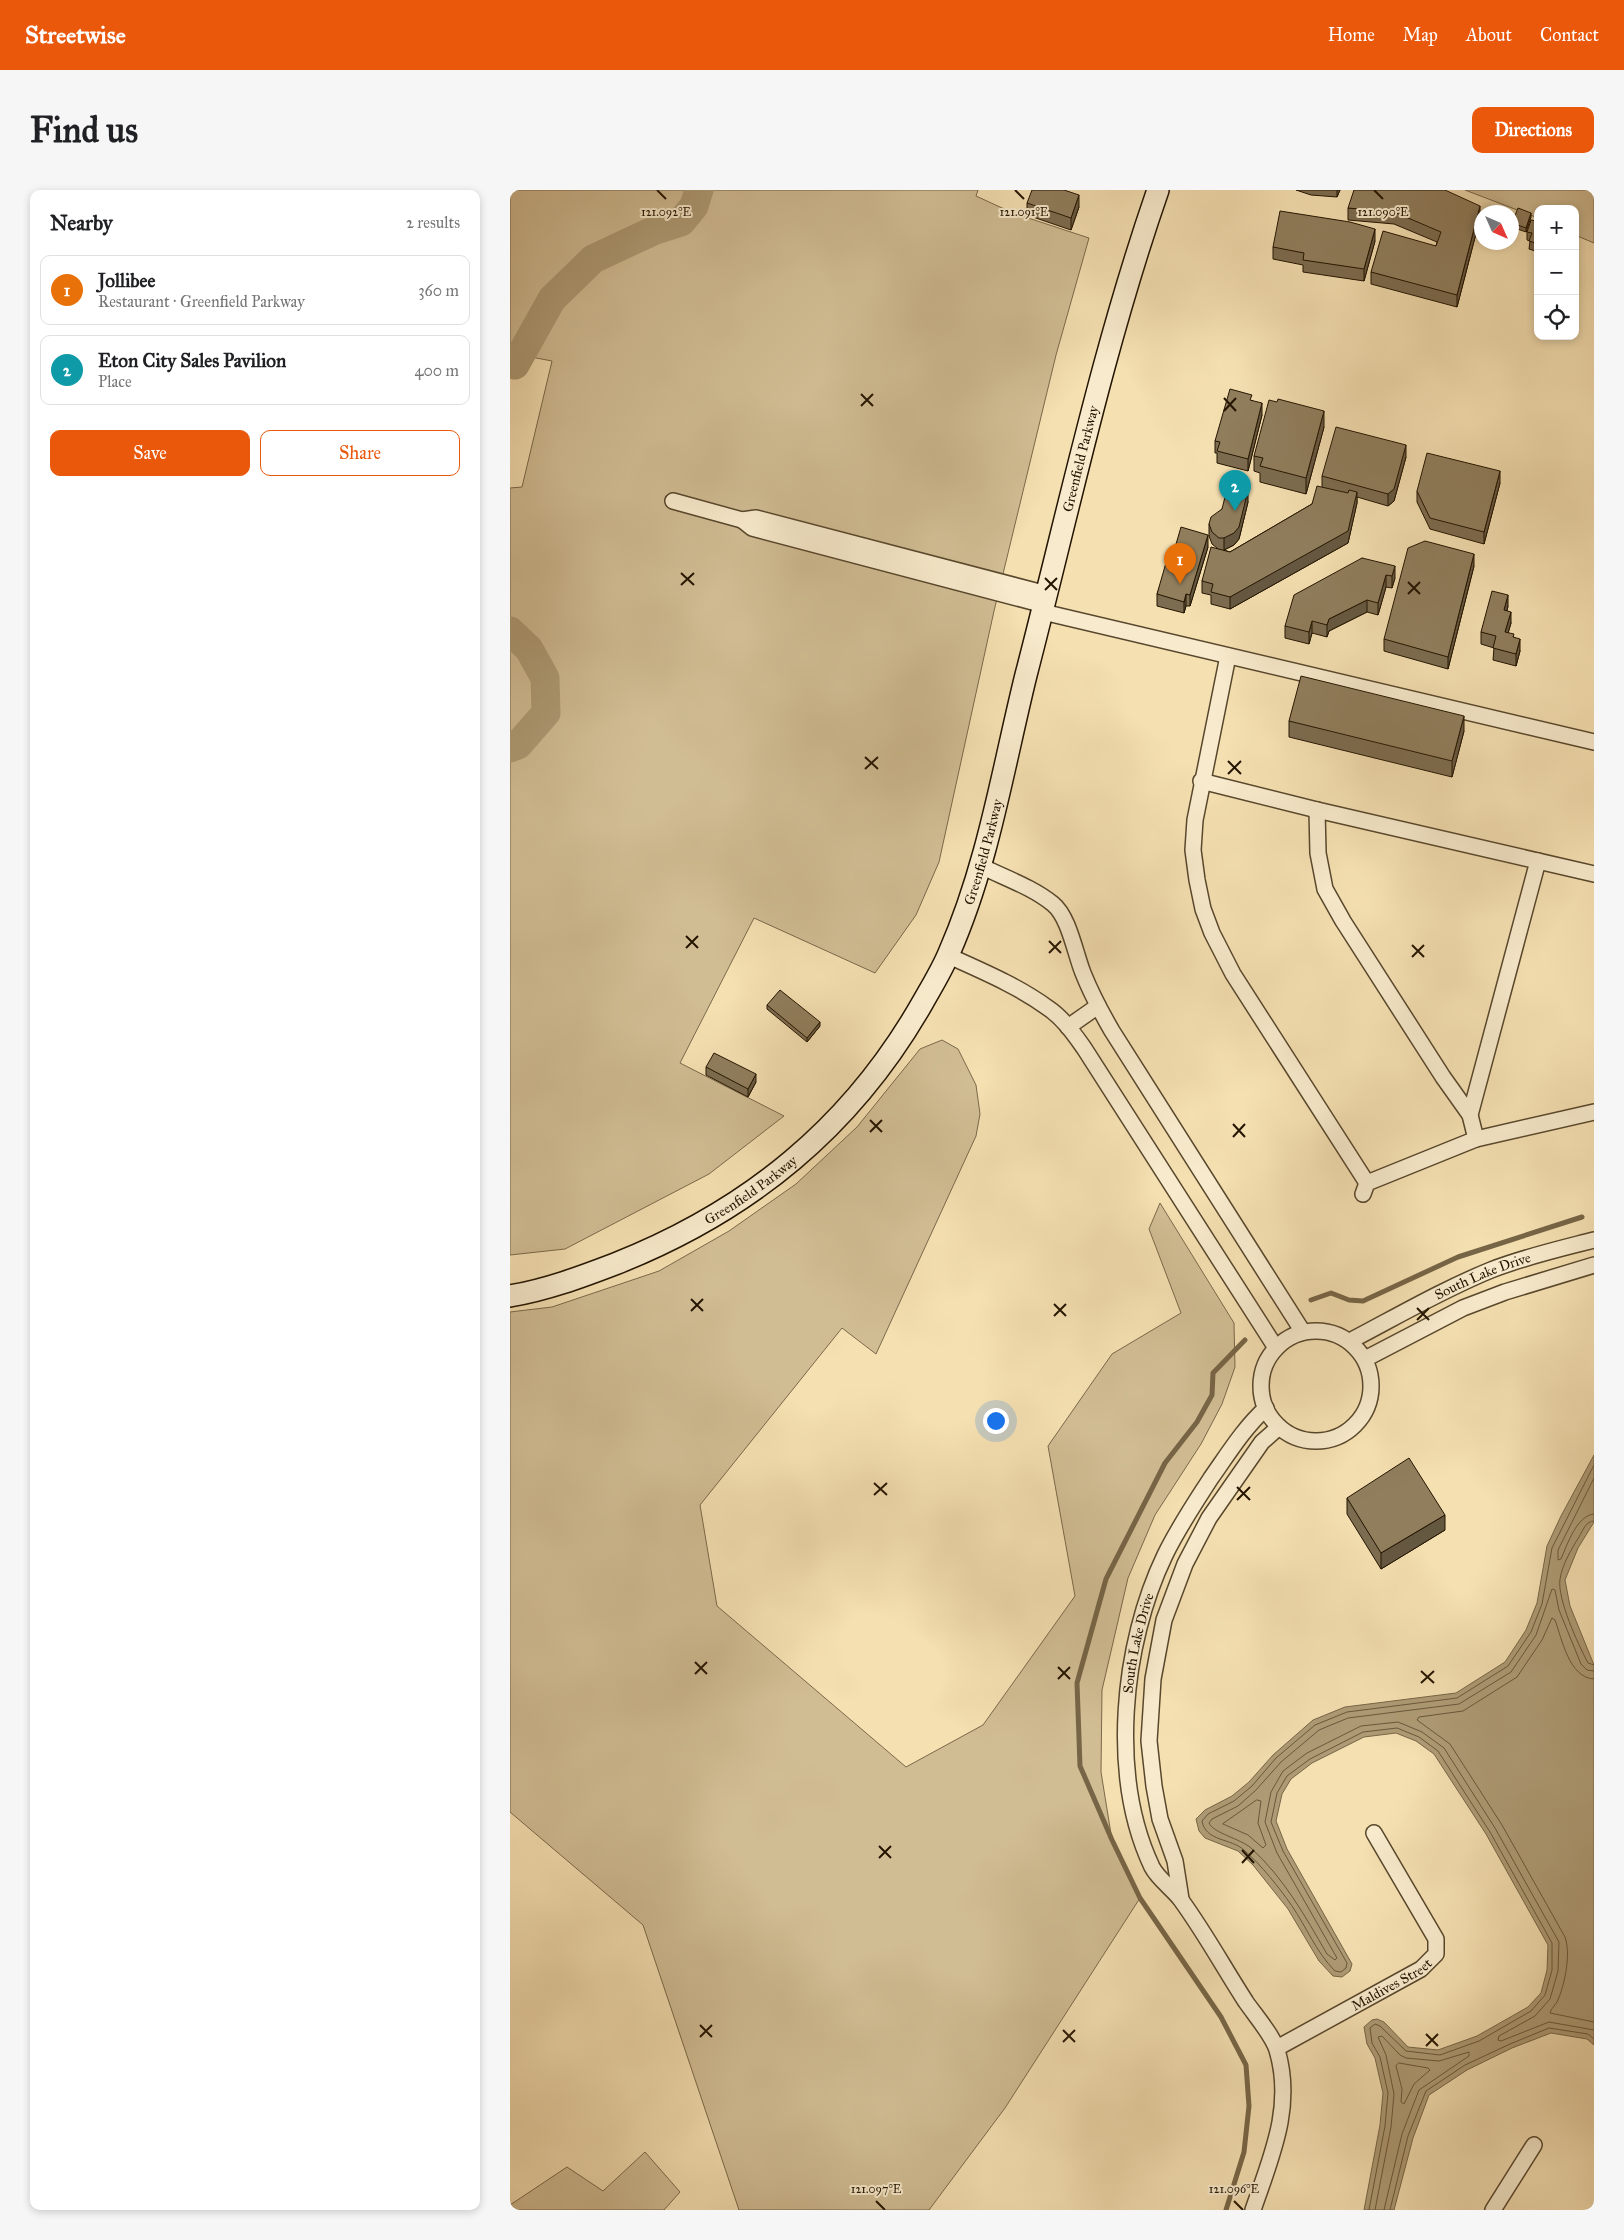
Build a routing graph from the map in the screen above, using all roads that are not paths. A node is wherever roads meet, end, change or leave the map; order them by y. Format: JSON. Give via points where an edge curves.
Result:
{"nodes":[{"id":1,"x":1158,"y":190,"type":"edge"},
{"id":2,"x":673,"y":501,"type":"dead end"},
{"id":3,"x":1045,"y":603,"type":"junction"},
{"id":4,"x":1228,"y":656,"type":"junction"},
{"id":5,"x":1594,"y":742,"type":"edge"},
{"id":6,"x":1201,"y":781,"type":"junction"},
{"id":7,"x":1317,"y":810,"type":"junction"},
{"id":8,"x":1538,"y":861,"type":"junction"},
{"id":9,"x":982,"y":866,"type":"junction"},
{"id":10,"x":1594,"y":874,"type":"edge"},
{"id":11,"x":949,"y":956,"type":"junction"},
{"id":12,"x":1098,"y":1006,"type":"junction"},
{"id":13,"x":1068,"y":1027,"type":"junction"},
{"id":14,"x":1594,"y":1112,"type":"edge"},
{"id":15,"x":1470,"y":1115,"type":"junction"},
{"id":16,"x":1476,"y":1139,"type":"junction"},
{"id":17,"x":1594,"y":1240,"type":"edge"},
{"id":18,"x":1594,"y":1266,"type":"edge"},
{"id":19,"x":510,"y":1296,"type":"edge"},
{"id":20,"x":1303,"y":1332,"type":"junction"},
{"id":21,"x":1350,"y":1342,"type":"junction"},
{"id":22,"x":1276,"y":1348,"type":"junction"},
{"id":23,"x":1365,"y":1360,"type":"junction"},
{"id":24,"x":1266,"y":1408,"type":"junction"},
{"id":25,"x":1279,"y":1427,"type":"junction"},
{"id":26,"x":1374,"y":1833,"type":"dead end"},
{"id":27,"x":1180,"y":1899,"type":"junction"},
{"id":28,"x":1277,"y":2048,"type":"junction"},
{"id":29,"x":1534,"y":2145,"type":"dead end"},
{"id":30,"x":1253,"y":2210,"type":"edge"},
{"id":31,"x":1493,"y":2210,"type":"edge"}],
"edges":[{"from":1,"to":3,"type":"main road","name":"Greenfield Parkway","via":[[1126,288]]},
{"from":2,"to":3,"type":"street","via":[[742,520],[752,528]]},
{"from":3,"to":4,"type":"street"},
{"from":3,"to":9,"type":"main road","name":"Greenfield Parkway"},
{"from":4,"to":5,"type":"street"},
{"from":4,"to":6,"type":"street"},
{"from":6,"to":7,"type":"street"},
{"from":6,"to":16,"type":"street","via":[[1193,850],[1197,880],[1212,933],[1233,974],[1365,1189]]},
{"from":7,"to":8,"type":"street"},
{"from":7,"to":15,"type":"street","via":[[1318,853],[1325,889],[1443,1078]]},
{"from":8,"to":10,"type":"street"},
{"from":8,"to":15,"type":"street"},
{"from":9,"to":11,"type":"main road","name":"Greenfield Parkway"},
{"from":9,"to":12,"type":"street","via":[[1054,905],[1064,918]]},
{"from":11,"to":13,"type":"street","via":[[1049,1008]]},
{"from":11,"to":19,"type":"main road","name":"Greenfield Parkway","via":[[887,1060],[834,1124],[779,1172],[719,1212],[657,1247],[578,1278]]},
{"from":12,"to":13,"type":"street"},
{"from":12,"to":20,"type":"street"},
{"from":13,"to":22,"type":"street"},
{"from":14,"to":16,"type":"street"},
{"from":15,"to":16,"type":"street"},
{"from":17,"to":21,"type":"street","name":"South Lake Drive","via":[[1490,1270]]},
{"from":18,"to":23,"type":"street","name":"South Lake Drive","via":[[1554,1275],[1463,1308]]},
{"from":20,"to":21,"type":"street","via":[[1319,1330]]},
{"from":20,"to":22,"type":"street"},
{"from":21,"to":23,"type":"street"},
{"from":22,"to":24,"type":"street","via":[[1262,1378]]},
{"from":23,"to":25,"type":"street","via":[[1370,1373],[1370,1397],[1365,1411],[1345,1432],[1331,1438],[1302,1439]]},
{"from":24,"to":25,"type":"street"},
{"from":24,"to":27,"type":"street","name":"South Lake Drive","via":[[1248,1426],[1225,1458],[1176,1535],[1152,1586],[1135,1649],[1128,1695],[1126,1743],[1130,1788],[1138,1827],[1153,1869]]},
{"from":25,"to":27,"type":"street","name":"South Lake Drive","via":[[1262,1442],[1209,1518],[1185,1564],[1164,1620],[1153,1679],[1149,1741],[1160,1819],[1175,1861]]},
{"from":26,"to":28,"type":"street","name":"Maldives Street","via":[[1436,1938],[1436,1954],[1421,1969]]},
{"from":27,"to":28,"type":"street","name":"South Lake Drive"},
{"from":28,"to":30,"type":"street","name":"South Lake Drive","via":[[1284,2083],[1283,2112]]},
{"from":29,"to":31,"type":"street"}]}
